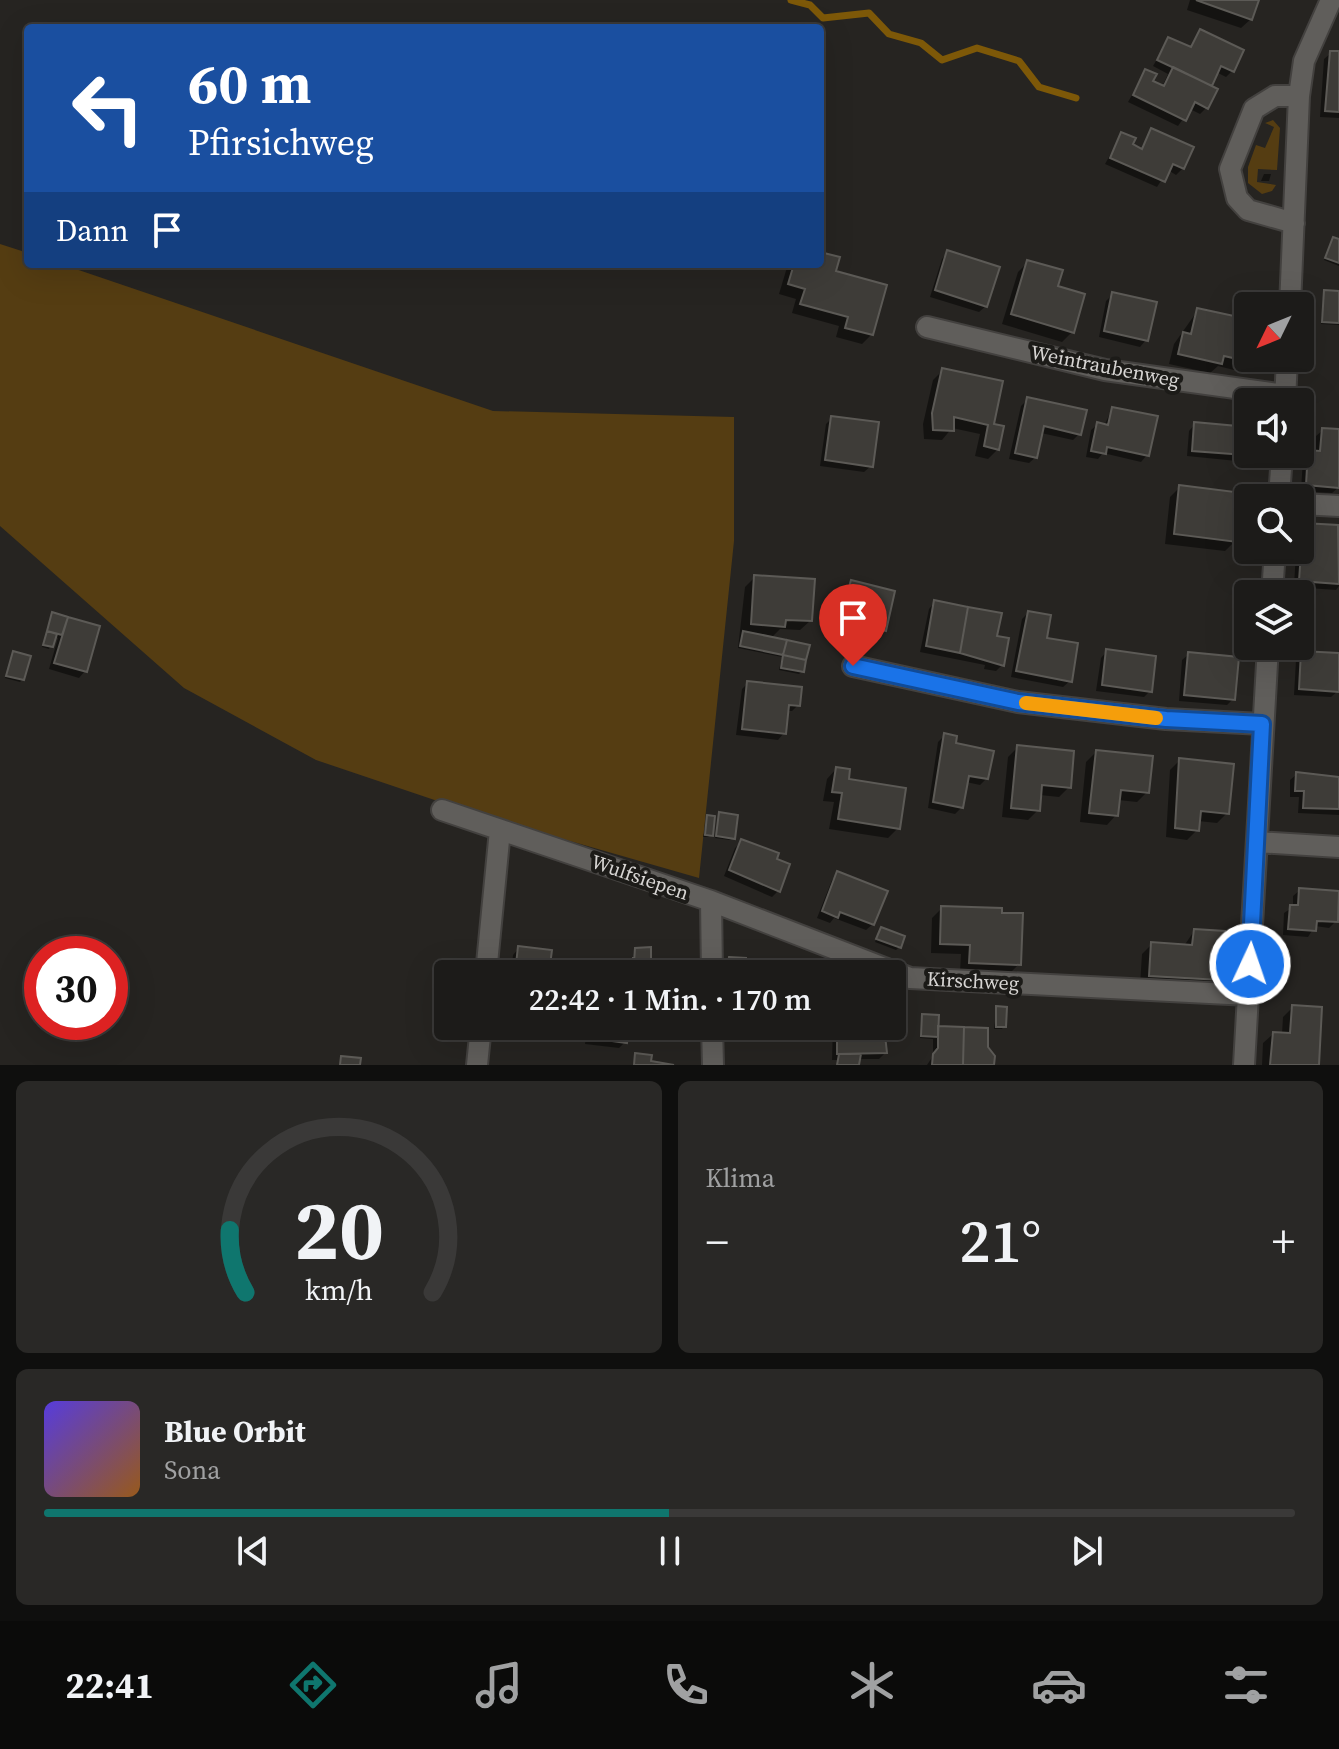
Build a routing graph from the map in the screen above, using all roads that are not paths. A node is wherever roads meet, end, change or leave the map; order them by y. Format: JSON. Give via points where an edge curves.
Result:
{"nodes":[{"id":1,"x":1331,"y":0,"type":"edge"},
{"id":2,"x":1299,"y":96,"type":"junction"},
{"id":3,"x":1294,"y":223,"type":"junction"},
{"id":4,"x":1291,"y":292,"type":"edge"},
{"id":5,"x":927,"y":327,"type":"dead end"},
{"id":6,"x":1234,"y":390,"type":"edge"},
{"id":7,"x":1314,"y":505,"type":"edge"},
{"id":8,"x":1339,"y":506,"type":"edge"},
{"id":9,"x":1267,"y":660,"type":"edge"},
{"id":10,"x":853,"y":666,"type":"dead end"},
{"id":11,"x":1262,"y":724,"type":"junction"},
{"id":12,"x":442,"y":810,"type":"dead end"},
{"id":13,"x":500,"y":830,"type":"junction"},
{"id":14,"x":1257,"y":842,"type":"junction"},
{"id":15,"x":1339,"y":847,"type":"edge"},
{"id":16,"x":711,"y":901,"type":"junction"},
{"id":17,"x":487,"y":960,"type":"edge"},
{"id":18,"x":712,"y":960,"type":"edge"},
{"id":19,"x":1249,"y":995,"type":"junction"},
{"id":20,"x":480,"y":1040,"type":"edge"},
{"id":21,"x":712,"y":1040,"type":"edge"},
{"id":22,"x":477,"y":1065,"type":"edge"},
{"id":23,"x":713,"y":1065,"type":"edge"},
{"id":24,"x":1244,"y":1065,"type":"edge"}],
"edges":[{"from":1,"to":2,"type":"street","via":[[1304,61]]},
{"from":2,"to":3,"type":"street"},
{"from":2,"to":3,"type":"street","via":[[1275,96],[1254,109],[1230,169],[1237,198],[1248,210]]},
{"from":3,"to":4,"type":"street"},
{"from":5,"to":6,"type":"street","name":"Weintraubenweg","via":[[1105,370]]},
{"from":7,"to":8,"type":"street"},
{"from":9,"to":11,"type":"street"},
{"from":10,"to":11,"type":"street","via":[[1018,702]]},
{"from":11,"to":14,"type":"street"},
{"from":12,"to":13,"type":"street","name":"Wulfsiepen"},
{"from":13,"to":16,"type":"street","name":"Wulfsiepen"},
{"from":13,"to":17,"type":"street"},
{"from":14,"to":15,"type":"street"},
{"from":14,"to":19,"type":"street"},
{"from":16,"to":18,"type":"street","name":"Wulfsiepen"},
{"from":16,"to":19,"type":"street","name":"Kirschweg","via":[[910,978]]},
{"from":19,"to":24,"type":"street"},
{"from":20,"to":22,"type":"street"},
{"from":21,"to":23,"type":"street"}]}
